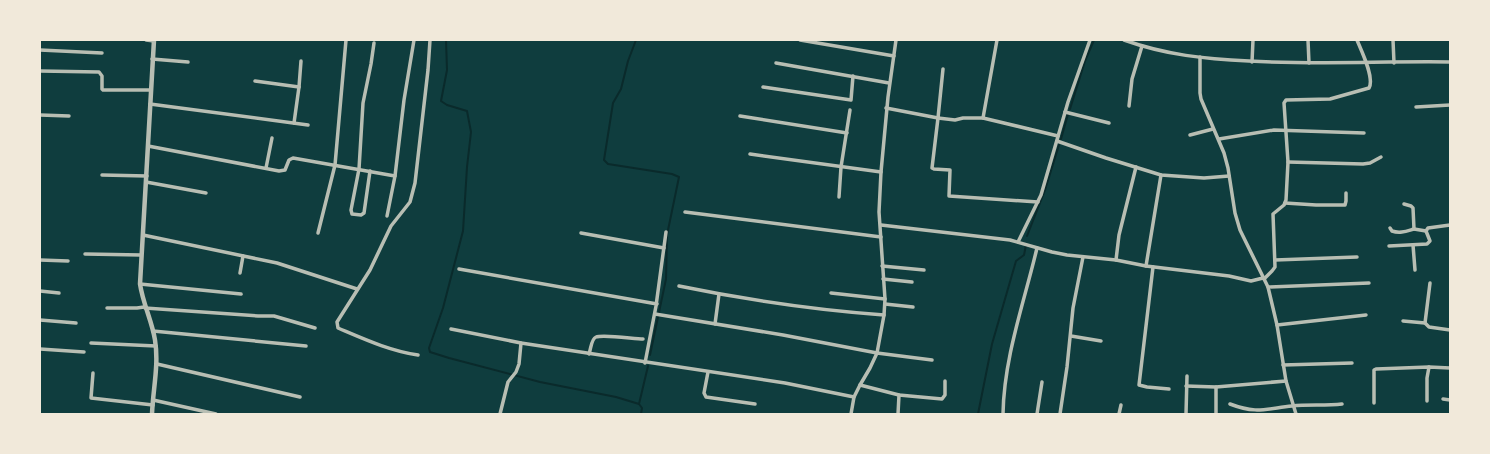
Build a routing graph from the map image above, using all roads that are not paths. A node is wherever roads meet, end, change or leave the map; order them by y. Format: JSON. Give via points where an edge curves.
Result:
{"nodes":[{"id":1,"x":146,"y":40,"type":"edge"},
{"id":2,"x":154,"y":40,"type":"edge"},
{"id":3,"x":346,"y":40,"type":"edge"},
{"id":4,"x":414,"y":40,"type":"edge"},
{"id":5,"x":430,"y":40,"type":"edge"},
{"id":6,"x":800,"y":40,"type":"edge"},
{"id":7,"x":896,"y":40,"type":"edge"},
{"id":8,"x":997,"y":40,"type":"edge"},
{"id":9,"x":1090,"y":40,"type":"edge"},
{"id":10,"x":1124,"y":40,"type":"edge"},
{"id":11,"x":1253,"y":40,"type":"edge"},
{"id":12,"x":1308,"y":40,"type":"edge"},
{"id":13,"x":1357,"y":40,"type":"edge"},
{"id":14,"x":1393,"y":40,"type":"edge"},
{"id":15,"x":374,"y":43,"type":"dead end"},
{"id":16,"x":1142,"y":46,"type":"junction"},
{"id":17,"x":40,"y":50,"type":"edge"},
{"id":18,"x":102,"y":53,"type":"dead end"},
{"id":19,"x":894,"y":56,"type":"junction"},
{"id":20,"x":1200,"y":57,"type":"junction"},
{"id":21,"x":152,"y":59,"type":"junction"},
{"id":22,"x":301,"y":61,"type":"dead end"},
{"id":23,"x":188,"y":62,"type":"dead end"},
{"id":24,"x":1252,"y":62,"type":"junction"},
{"id":25,"x":1450,"y":62,"type":"edge"},
{"id":26,"x":776,"y":63,"type":"dead end"},
{"id":27,"x":1309,"y":63,"type":"junction"},
{"id":28,"x":1366,"y":63,"type":"junction"},
{"id":29,"x":1394,"y":63,"type":"junction"},
{"id":30,"x":943,"y":69,"type":"dead end"},
{"id":31,"x":40,"y":71,"type":"edge"},
{"id":32,"x":853,"y":76,"type":"junction"},
{"id":33,"x":255,"y":81,"type":"dead end"},
{"id":34,"x":889,"y":84,"type":"junction"},
{"id":35,"x":299,"y":87,"type":"junction"},
{"id":36,"x":763,"y":87,"type":"dead end"},
{"id":37,"x":150,"y":90,"type":"junction"},
{"id":38,"x":150,"y":104,"type":"junction"},
{"id":39,"x":1450,"y":105,"type":"edge"},
{"id":40,"x":1129,"y":106,"type":"dead end"},
{"id":41,"x":1416,"y":107,"type":"dead end"},
{"id":42,"x":886,"y":108,"type":"junction"},
{"id":43,"x":850,"y":110,"type":"dead end"},
{"id":44,"x":1065,"y":112,"type":"junction"},
{"id":45,"x":40,"y":115,"type":"edge"},
{"id":46,"x":69,"y":116,"type":"dead end"},
{"id":47,"x":740,"y":116,"type":"dead end"},
{"id":48,"x":938,"y":118,"type":"junction"},
{"id":49,"x":983,"y":118,"type":"junction"},
{"id":50,"x":294,"y":123,"type":"junction"},
{"id":51,"x":1109,"y":123,"type":"dead end"},
{"id":52,"x":308,"y":125,"type":"dead end"},
{"id":53,"x":1213,"y":129,"type":"junction"},
{"id":54,"x":1285,"y":130,"type":"junction"},
{"id":55,"x":847,"y":133,"type":"junction"},
{"id":56,"x":1364,"y":133,"type":"dead end"},
{"id":57,"x":1190,"y":135,"type":"dead end"},
{"id":58,"x":1058,"y":136,"type":"junction"},
{"id":59,"x":272,"y":138,"type":"dead end"},
{"id":60,"x":1218,"y":138,"type":"junction"},
{"id":61,"x":1057,"y":141,"type":"junction"},
{"id":62,"x":148,"y":146,"type":"junction"},
{"id":63,"x":750,"y":154,"type":"dead end"},
{"id":64,"x":1381,"y":157,"type":"dead end"},
{"id":65,"x":1288,"y":162,"type":"junction"},
{"id":66,"x":335,"y":165,"type":"junction"},
{"id":67,"x":841,"y":167,"type":"junction"},
{"id":68,"x":1136,"y":167,"type":"junction"},
{"id":69,"x":266,"y":168,"type":"junction"},
{"id":70,"x":359,"y":169,"type":"junction"},
{"id":71,"x":370,"y":171,"type":"junction"},
{"id":72,"x":881,"y":172,"type":"junction"},
{"id":73,"x":102,"y":175,"type":"dead end"},
{"id":74,"x":1161,"y":175,"type":"junction"},
{"id":75,"x":396,"y":176,"type":"junction"},
{"id":76,"x":1229,"y":176,"type":"junction"},
{"id":77,"x":146,"y":179,"type":"junction"},
{"id":78,"x":206,"y":192,"type":"dead end"},
{"id":79,"x":1346,"y":193,"type":"dead end"},
{"id":80,"x":839,"y":197,"type":"dead end"},
{"id":81,"x":1038,"y":202,"type":"junction"},
{"id":82,"x":1285,"y":203,"type":"junction"},
{"id":83,"x":1404,"y":204,"type":"dead end"},
{"id":84,"x":685,"y":212,"type":"dead end"},
{"id":85,"x":387,"y":216,"type":"dead end"},
{"id":86,"x":880,"y":225,"type":"junction"},
{"id":87,"x":1450,"y":225,"type":"edge"},
{"id":88,"x":1390,"y":228,"type":"dead end"},
{"id":89,"x":1414,"y":229,"type":"junction"},
{"id":90,"x":1426,"y":230,"type":"junction"},
{"id":91,"x":666,"y":232,"type":"dead end"},
{"id":92,"x":318,"y":233,"type":"dead end"},
{"id":93,"x":581,"y":233,"type":"dead end"},
{"id":94,"x":143,"y":235,"type":"junction"},
{"id":95,"x":881,"y":237,"type":"junction"},
{"id":96,"x":1018,"y":242,"type":"junction"},
{"id":97,"x":1413,"y":245,"type":"junction"},
{"id":98,"x":1389,"y":246,"type":"dead end"},
{"id":99,"x":664,"y":248,"type":"junction"},
{"id":100,"x":1037,"y":248,"type":"junction"},
{"id":101,"x":85,"y":254,"type":"dead end"},
{"id":102,"x":141,"y":256,"type":"junction"},
{"id":103,"x":243,"y":256,"type":"junction"},
{"id":104,"x":1083,"y":257,"type":"junction"},
{"id":105,"x":1357,"y":257,"type":"dead end"},
{"id":106,"x":40,"y":260,"type":"edge"},
{"id":107,"x":1116,"y":260,"type":"junction"},
{"id":108,"x":1275,"y":260,"type":"junction"},
{"id":109,"x":68,"y":261,"type":"dead end"},
{"id":110,"x":882,"y":266,"type":"junction"},
{"id":111,"x":1146,"y":266,"type":"junction"},
{"id":112,"x":1153,"y":267,"type":"junction"},
{"id":113,"x":459,"y":269,"type":"dead end"},
{"id":114,"x":924,"y":270,"type":"dead end"},
{"id":115,"x":1415,"y":270,"type":"dead end"},
{"id":116,"x":240,"y":273,"type":"dead end"},
{"id":117,"x":1263,"y":278,"type":"junction"},
{"id":118,"x":883,"y":279,"type":"junction"},
{"id":119,"x":912,"y":282,"type":"dead end"},
{"id":120,"x":1369,"y":283,"type":"dead end"},
{"id":121,"x":1430,"y":283,"type":"dead end"},
{"id":122,"x":140,"y":284,"type":"junction"},
{"id":123,"x":679,"y":286,"type":"dead end"},
{"id":124,"x":1268,"y":287,"type":"junction"},
{"id":125,"x":357,"y":289,"type":"junction"},
{"id":126,"x":40,"y":291,"type":"edge"},
{"id":127,"x":59,"y":293,"type":"dead end"},
{"id":128,"x":831,"y":293,"type":"dead end"},
{"id":129,"x":241,"y":294,"type":"dead end"},
{"id":130,"x":719,"y":294,"type":"junction"},
{"id":131,"x":885,"y":299,"type":"junction"},
{"id":132,"x":657,"y":304,"type":"junction"},
{"id":133,"x":885,"y":304,"type":"junction"},
{"id":134,"x":145,"y":307,"type":"junction"},
{"id":135,"x":913,"y":307,"type":"dead end"},
{"id":136,"x":107,"y":308,"type":"dead end"},
{"id":137,"x":658,"y":314,"type":"junction"},
{"id":138,"x":1366,"y":314,"type":"dead end"},
{"id":139,"x":884,"y":315,"type":"junction"},
{"id":140,"x":40,"y":320,"type":"edge"},
{"id":141,"x":1403,"y":321,"type":"dead end"},
{"id":142,"x":76,"y":323,"type":"dead end"},
{"id":143,"x":1425,"y":323,"type":"junction"},
{"id":144,"x":715,"y":324,"type":"junction"},
{"id":145,"x":1277,"y":325,"type":"junction"},
{"id":146,"x":316,"y":328,"type":"dead end"},
{"id":147,"x":451,"y":329,"type":"dead end"},
{"id":148,"x":1450,"y":330,"type":"edge"},
{"id":149,"x":153,"y":331,"type":"junction"},
{"id":150,"x":1071,"y":336,"type":"junction"},
{"id":151,"x":643,"y":339,"type":"dead end"},
{"id":152,"x":1101,"y":341,"type":"dead end"},
{"id":153,"x":91,"y":343,"type":"dead end"},
{"id":154,"x":521,"y":343,"type":"junction"},
{"id":155,"x":156,"y":346,"type":"junction"},
{"id":156,"x":306,"y":346,"type":"dead end"},
{"id":157,"x":40,"y":349,"type":"edge"},
{"id":158,"x":84,"y":352,"type":"dead end"},
{"id":159,"x":877,"y":353,"type":"junction"},
{"id":160,"x":589,"y":354,"type":"junction"},
{"id":161,"x":418,"y":355,"type":"dead end"},
{"id":162,"x":932,"y":360,"type":"dead end"},
{"id":163,"x":645,"y":362,"type":"junction"},
{"id":164,"x":1352,"y":363,"type":"dead end"},
{"id":165,"x":157,"y":364,"type":"junction"},
{"id":166,"x":1283,"y":364,"type":"junction"},
{"id":167,"x":1428,"y":367,"type":"junction"},
{"id":168,"x":1450,"y":368,"type":"edge"},
{"id":169,"x":708,"y":372,"type":"junction"},
{"id":170,"x":93,"y":373,"type":"dead end"},
{"id":171,"x":1187,"y":376,"type":"dead end"},
{"id":172,"x":945,"y":381,"type":"dead end"},
{"id":173,"x":1286,"y":381,"type":"junction"},
{"id":174,"x":1042,"y":382,"type":"dead end"},
{"id":175,"x":860,"y":385,"type":"junction"},
{"id":176,"x":1186,"y":386,"type":"junction"},
{"id":177,"x":1216,"y":387,"type":"junction"},
{"id":178,"x":1169,"y":389,"type":"dead end"},
{"id":179,"x":898,"y":395,"type":"junction"},
{"id":180,"x":300,"y":396,"type":"dead end"},
{"id":181,"x":854,"y":397,"type":"junction"},
{"id":182,"x":1443,"y":399,"type":"dead end"},
{"id":183,"x":1450,"y":400,"type":"edge"},
{"id":184,"x":1427,"y":401,"type":"dead end"},
{"id":185,"x":153,"y":402,"type":"junction"},
{"id":186,"x":1374,"y":403,"type":"dead end"},
{"id":187,"x":755,"y":404,"type":"dead end"},
{"id":188,"x":1230,"y":404,"type":"dead end"},
{"id":189,"x":1342,"y":404,"type":"dead end"},
{"id":190,"x":1121,"y":405,"type":"dead end"},
{"id":191,"x":1292,"y":406,"type":"junction"},
{"id":192,"x":152,"y":414,"type":"edge"},
{"id":193,"x":216,"y":414,"type":"edge"},
{"id":194,"x":500,"y":414,"type":"edge"},
{"id":195,"x":851,"y":414,"type":"edge"},
{"id":196,"x":898,"y":414,"type":"edge"},
{"id":197,"x":1003,"y":414,"type":"edge"},
{"id":198,"x":1037,"y":414,"type":"edge"},
{"id":199,"x":1060,"y":414,"type":"edge"},
{"id":200,"x":1119,"y":414,"type":"edge"},
{"id":201,"x":1186,"y":414,"type":"edge"},
{"id":202,"x":1216,"y":414,"type":"edge"},
{"id":203,"x":1296,"y":414,"type":"edge"}],
"edges":[{"from":1,"to":2,"type":"street"},
{"from":2,"to":21,"type":"street"},
{"from":3,"to":66,"type":"street"},
{"from":4,"to":75,"type":"street","via":[[404,100]]},
{"from":5,"to":125,"type":"street","via":[[415,183],[410,202],[391,226],[370,270]]},
{"from":6,"to":19,"type":"street"},
{"from":7,"to":19,"type":"street"},
{"from":8,"to":49,"type":"street"},
{"from":9,"to":44,"type":"street"},
{"from":10,"to":16,"type":"street"},
{"from":11,"to":24,"type":"street"},
{"from":12,"to":27,"type":"street"},
{"from":13,"to":28,"type":"street"},
{"from":14,"to":29,"type":"street"},
{"from":15,"to":70,"type":"street","via":[[363,103]]},
{"from":16,"to":20,"type":"street","via":[[1167,53]]},
{"from":16,"to":40,"type":"street","via":[[1132,79]]},
{"from":17,"to":18,"type":"street"},
{"from":19,"to":34,"type":"street"},
{"from":20,"to":24,"type":"street"},
{"from":20,"to":53,"type":"street","via":[[1200,93]]},
{"from":21,"to":23,"type":"street"},
{"from":21,"to":37,"type":"street"},
{"from":22,"to":35,"type":"street"},
{"from":24,"to":27,"type":"street"},
{"from":25,"to":29,"type":"street"},
{"from":26,"to":32,"type":"street"},
{"from":27,"to":28,"type":"street"},
{"from":28,"to":29,"type":"street"},
{"from":28,"to":54,"type":"street","via":[[1370,88],[1330,99],[1284,101]]},
{"from":30,"to":48,"type":"street"},
{"from":31,"to":37,"type":"street","via":[[99,72],[102,76],[103,90]]},
{"from":32,"to":34,"type":"street"},
{"from":32,"to":36,"type":"street","via":[[851,100]]},
{"from":33,"to":35,"type":"street"},
{"from":34,"to":42,"type":"street"},
{"from":35,"to":50,"type":"street"},
{"from":37,"to":38,"type":"street"},
{"from":38,"to":50,"type":"street"},
{"from":38,"to":62,"type":"street"},
{"from":39,"to":41,"type":"street"},
{"from":42,"to":48,"type":"street"},
{"from":42,"to":72,"type":"street"},
{"from":43,"to":55,"type":"street"},
{"from":44,"to":51,"type":"street"},
{"from":44,"to":58,"type":"street"},
{"from":45,"to":46,"type":"street"},
{"from":47,"to":55,"type":"street"},
{"from":48,"to":49,"type":"street"},
{"from":48,"to":81,"type":"street","via":[[932,168],[950,170],[950,196]]},
{"from":49,"to":58,"type":"street"},
{"from":50,"to":52,"type":"street"},
{"from":53,"to":57,"type":"street"},
{"from":53,"to":60,"type":"street"},
{"from":54,"to":56,"type":"street"},
{"from":54,"to":60,"type":"street"},
{"from":54,"to":65,"type":"street"},
{"from":55,"to":67,"type":"street"},
{"from":58,"to":61,"type":"street"},
{"from":59,"to":69,"type":"street"},
{"from":60,"to":76,"type":"street"},
{"from":61,"to":68,"type":"street"},
{"from":61,"to":81,"type":"street"},
{"from":62,"to":69,"type":"street"},
{"from":62,"to":77,"type":"street"},
{"from":63,"to":67,"type":"street"},
{"from":64,"to":65,"type":"street","via":[[1363,164]]},
{"from":65,"to":82,"type":"street"},
{"from":66,"to":69,"type":"street","via":[[293,158],[289,160],[284,171]]},
{"from":66,"to":70,"type":"street"},
{"from":66,"to":92,"type":"street"},
{"from":67,"to":72,"type":"street"},
{"from":67,"to":80,"type":"street"},
{"from":68,"to":74,"type":"street"},
{"from":68,"to":107,"type":"street","via":[[1119,235]]},
{"from":70,"to":71,"type":"street"},
{"from":70,"to":71,"type":"street","via":[[352,214],[364,213]]},
{"from":71,"to":75,"type":"street"},
{"from":72,"to":86,"type":"street"},
{"from":73,"to":77,"type":"street"},
{"from":74,"to":76,"type":"street","via":[[1204,178]]},
{"from":74,"to":111,"type":"street"},
{"from":75,"to":85,"type":"street"},
{"from":76,"to":117,"type":"street","via":[[1240,230]]},
{"from":77,"to":78,"type":"street"},
{"from":77,"to":94,"type":"street"},
{"from":79,"to":82,"type":"street","via":[[1345,205]]},
{"from":81,"to":96,"type":"street"},
{"from":82,"to":108,"type":"street","via":[[1275,212],[1273,218]]},
{"from":83,"to":89,"type":"street","via":[[1413,208]]},
{"from":84,"to":95,"type":"street"},
{"from":86,"to":95,"type":"street"},
{"from":86,"to":96,"type":"street"},
{"from":87,"to":90,"type":"street","via":[[1430,227]]},
{"from":88,"to":89,"type":"street","via":[[1396,233]]},
{"from":89,"to":90,"type":"street"},
{"from":90,"to":97,"type":"street","via":[[1429,243]]},
{"from":91,"to":99,"type":"street"},
{"from":93,"to":99,"type":"street"},
{"from":94,"to":102,"type":"street"},
{"from":94,"to":103,"type":"street"},
{"from":95,"to":110,"type":"street"},
{"from":96,"to":100,"type":"street"},
{"from":97,"to":98,"type":"street"},
{"from":97,"to":115,"type":"street"},
{"from":99,"to":132,"type":"street"},
{"from":100,"to":104,"type":"street"},
{"from":100,"to":197,"type":"street","via":[[1008,361]]},
{"from":101,"to":102,"type":"street"},
{"from":102,"to":122,"type":"street"},
{"from":103,"to":116,"type":"street"},
{"from":103,"to":125,"type":"street"},
{"from":104,"to":107,"type":"street"},
{"from":104,"to":150,"type":"street"},
{"from":105,"to":108,"type":"street"},
{"from":106,"to":109,"type":"street"},
{"from":107,"to":111,"type":"street"},
{"from":108,"to":117,"type":"street","via":[[1274,269]]},
{"from":110,"to":114,"type":"street"},
{"from":110,"to":118,"type":"street"},
{"from":111,"to":112,"type":"street"},
{"from":112,"to":117,"type":"street","via":[[1251,281]]},
{"from":112,"to":178,"type":"street","via":[[1139,385]]},
{"from":113,"to":132,"type":"street"},
{"from":117,"to":124,"type":"street"},
{"from":118,"to":119,"type":"street"},
{"from":118,"to":131,"type":"street"},
{"from":120,"to":124,"type":"street"},
{"from":121,"to":143,"type":"street"},
{"from":122,"to":129,"type":"street"},
{"from":122,"to":134,"type":"street"},
{"from":123,"to":130,"type":"street"},
{"from":124,"to":145,"type":"street"},
{"from":125,"to":161,"type":"street","via":[[337,322],[338,328],[382,346]]},
{"from":126,"to":127,"type":"street"},
{"from":128,"to":131,"type":"street"},
{"from":130,"to":139,"type":"street","via":[[832,311]]},
{"from":130,"to":144,"type":"street"},
{"from":131,"to":133,"type":"street"},
{"from":132,"to":137,"type":"street"},
{"from":133,"to":135,"type":"street"},
{"from":133,"to":139,"type":"street"},
{"from":134,"to":136,"type":"street"},
{"from":134,"to":146,"type":"street","via":[[270,315]]},
{"from":134,"to":149,"type":"street"},
{"from":137,"to":144,"type":"street"},
{"from":137,"to":163,"type":"street"},
{"from":138,"to":145,"type":"street"},
{"from":139,"to":159,"type":"street"},
{"from":140,"to":142,"type":"street"},
{"from":141,"to":143,"type":"street"},
{"from":143,"to":148,"type":"street","via":[[1429,328]]},
{"from":144,"to":159,"type":"street"},
{"from":145,"to":166,"type":"street"},
{"from":147,"to":154,"type":"street"},
{"from":149,"to":155,"type":"street"},
{"from":149,"to":156,"type":"street"},
{"from":150,"to":152,"type":"street"},
{"from":150,"to":199,"type":"street"},
{"from":151,"to":160,"type":"street","via":[[596,337]]},
{"from":153,"to":155,"type":"street"},
{"from":154,"to":160,"type":"street"},
{"from":154,"to":194,"type":"street","via":[[519,364],[508,382]]},
{"from":155,"to":165,"type":"street"},
{"from":157,"to":158,"type":"street"},
{"from":159,"to":162,"type":"street"},
{"from":159,"to":175,"type":"street"},
{"from":160,"to":163,"type":"street"},
{"from":163,"to":169,"type":"street"},
{"from":164,"to":166,"type":"street"},
{"from":165,"to":180,"type":"street"},
{"from":165,"to":185,"type":"street"},
{"from":166,"to":173,"type":"street"},
{"from":167,"to":168,"type":"street"},
{"from":167,"to":184,"type":"street"},
{"from":167,"to":186,"type":"street","via":[[1374,370]]},
{"from":169,"to":181,"type":"street","via":[[785,383]]},
{"from":169,"to":187,"type":"street","via":[[704,393],[706,398]]},
{"from":170,"to":185,"type":"street","via":[[91,398]]},
{"from":171,"to":176,"type":"street"},
{"from":172,"to":179,"type":"street","via":[[945,395],[942,399]]},
{"from":173,"to":177,"type":"street"},
{"from":173,"to":191,"type":"street"},
{"from":174,"to":198,"type":"street"},
{"from":175,"to":179,"type":"street"},
{"from":175,"to":181,"type":"street"},
{"from":176,"to":177,"type":"street"},
{"from":176,"to":201,"type":"street"},
{"from":177,"to":202,"type":"street"},
{"from":179,"to":196,"type":"street"},
{"from":181,"to":195,"type":"street"},
{"from":182,"to":183,"type":"street"},
{"from":185,"to":192,"type":"street"},
{"from":185,"to":193,"type":"street"},
{"from":188,"to":191,"type":"street","via":[[1258,411]]},
{"from":189,"to":191,"type":"street"},
{"from":190,"to":200,"type":"street"},
{"from":191,"to":203,"type":"street"}]}
